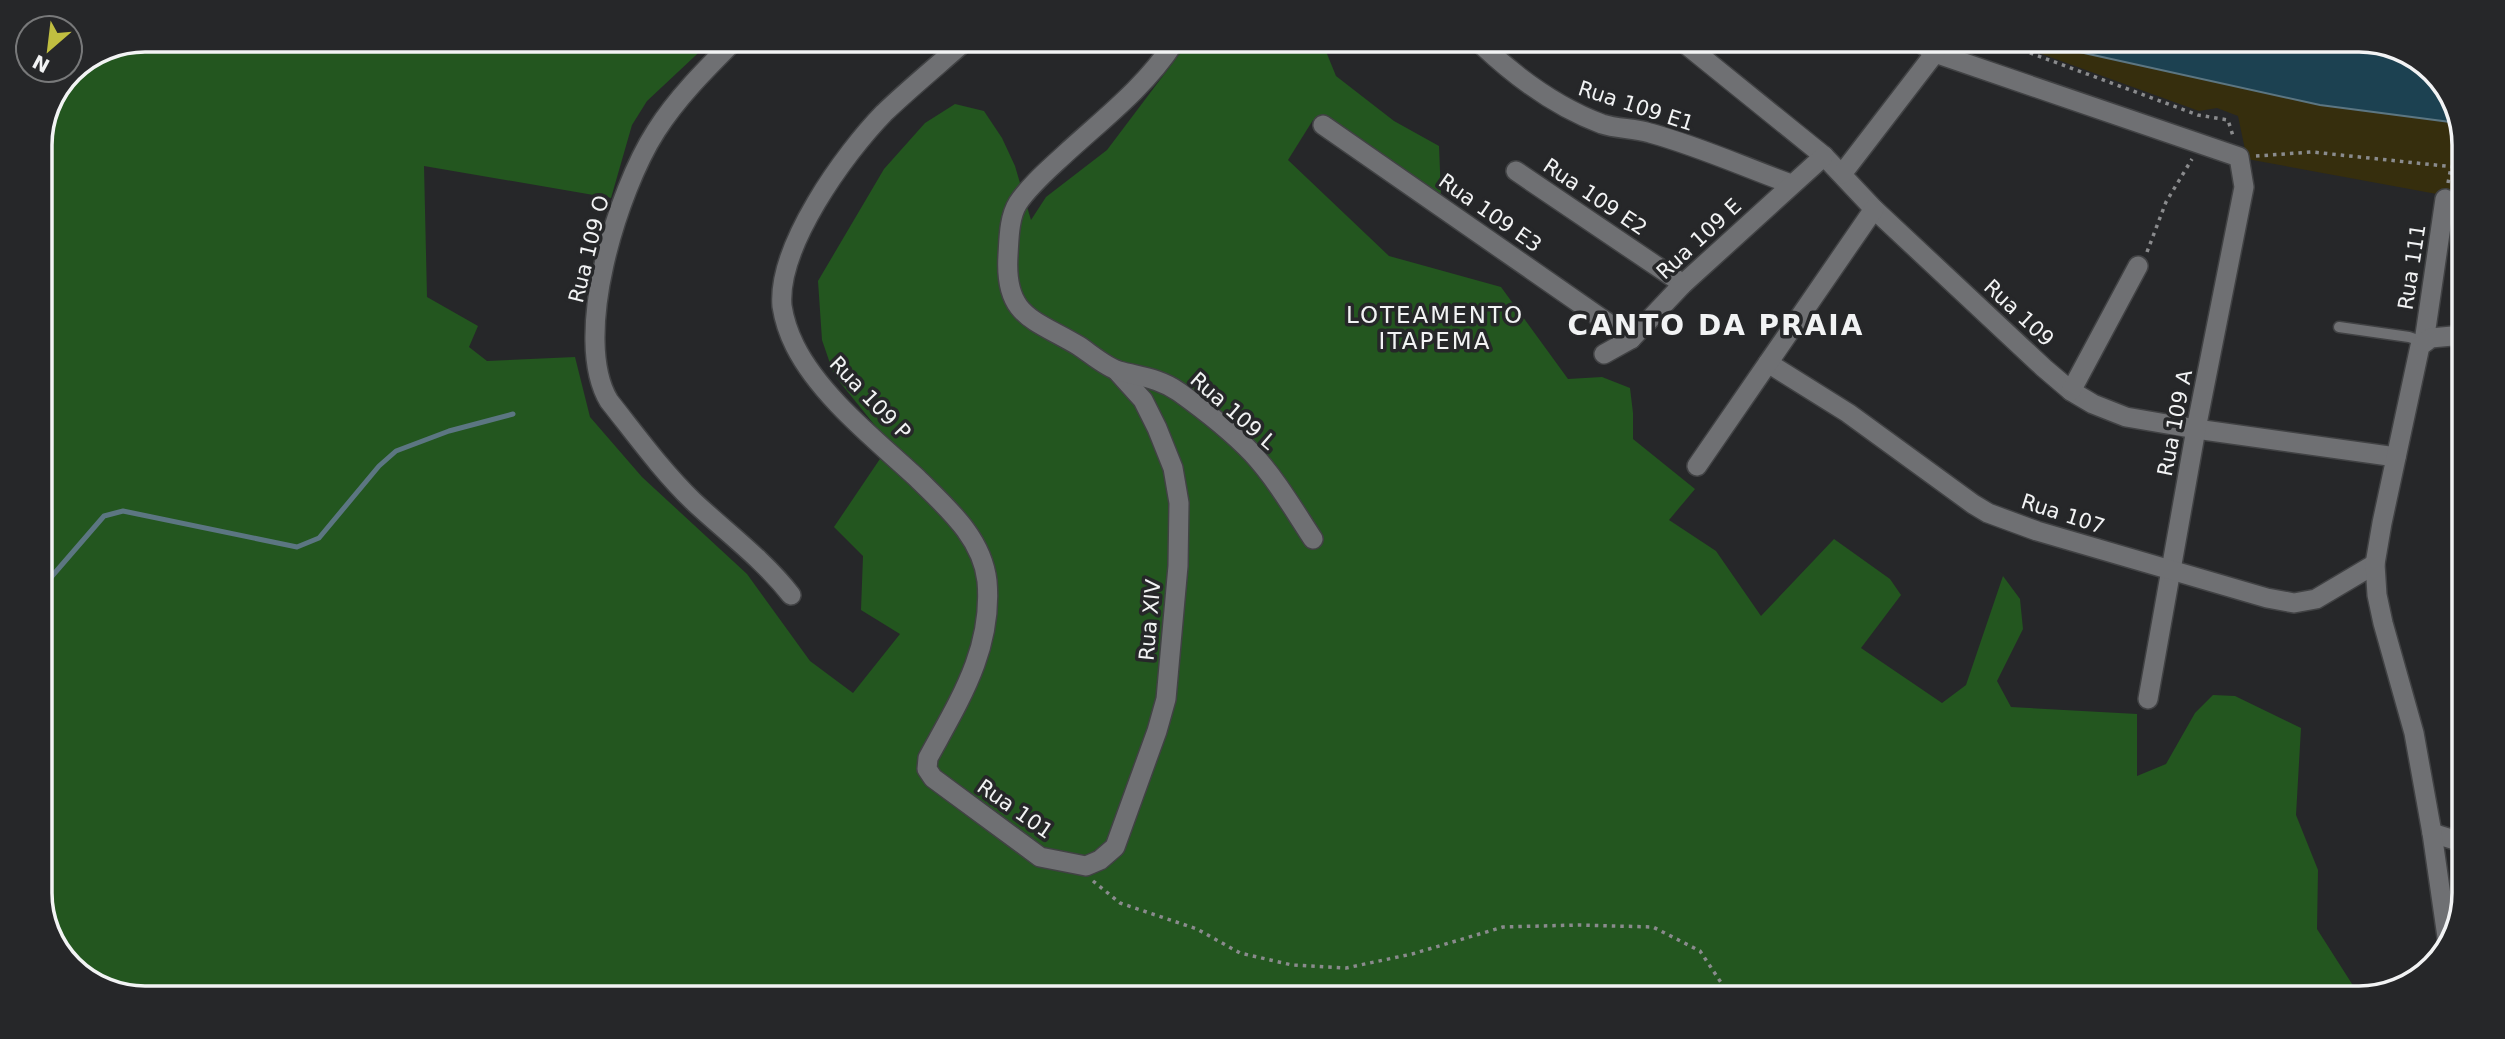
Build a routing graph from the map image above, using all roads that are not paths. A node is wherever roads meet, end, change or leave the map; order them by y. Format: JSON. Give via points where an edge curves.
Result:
{"nodes":[{"id":1,"x":724,"y":52,"type":"edge"},
{"id":2,"x":953,"y":52,"type":"edge"},
{"id":3,"x":1168,"y":52,"type":"edge"},
{"id":4,"x":1489,"y":52,"type":"edge"},
{"id":5,"x":1695,"y":52,"type":"edge"},
{"id":6,"x":1929,"y":52,"type":"edge"},
{"id":7,"x":1936,"y":52,"type":"edge"},
{"id":8,"x":1323,"y":125,"type":"dead end"},
{"id":9,"x":1825,"y":156,"type":"junction"},
{"id":10,"x":1516,"y":171,"type":"dead end"},
{"id":11,"x":1842,"y":174,"type":"junction"},
{"id":12,"x":1791,"y":184,"type":"junction"},
{"id":13,"x":2445,"y":199,"type":"dead end"},
{"id":14,"x":1874,"y":209,"type":"junction"},
{"id":15,"x":2138,"y":266,"type":"road end"},
{"id":16,"x":1683,"y":284,"type":"junction"},
{"id":17,"x":2339,"y":327,"type":"dead end"},
{"id":18,"x":2452,"y":336,"type":"edge"},
{"id":19,"x":1631,"y":339,"type":"junction"},
{"id":20,"x":2424,"y":342,"type":"junction"},
{"id":21,"x":1604,"y":354,"type":"dead end"},
{"id":22,"x":1768,"y":363,"type":"junction"},
{"id":23,"x":1116,"y":370,"type":"junction"},
{"id":24,"x":2071,"y":391,"type":"junction"},
{"id":25,"x":2196,"y":429,"type":"junction"},
{"id":26,"x":2396,"y":457,"type":"junction"},
{"id":27,"x":1697,"y":466,"type":"dead end"},
{"id":28,"x":1313,"y":540,"type":"dead end"},
{"id":29,"x":2375,"y":564,"type":"junction"},
{"id":30,"x":2171,"y":571,"type":"junction"},
{"id":31,"x":791,"y":595,"type":"dead end"},
{"id":32,"x":2148,"y":699,"type":"dead end"},
{"id":33,"x":927,"y":769,"type":"joint"},
{"id":34,"x":2432,"y":833,"type":"junction"},
{"id":35,"x":2452,"y":839,"type":"edge"},
{"id":36,"x":1086,"y":866,"type":"joint"},
{"id":37,"x":2446,"y":927,"type":"edge"}],
"edges":[{"from":1,"to":31,"type":"street","name":"Rua 109 O","via":[[676,104],[630,180],[600,279],[597,366],[609,401],[662,467],[775,574]]},
{"from":2,"to":33,"type":"street","name":"Rua 109 P","via":[[883,114],[837,170],[799,237],[784,283],[782,306],[795,346],[821,384],[946,507],[970,535],[982,559],[987,581],[985,631],[978,662],[928,758]]},
{"from":3,"to":23,"type":"street","name":"Rua 109 L","via":[[1133,92],[1016,205],[1009,235],[1007,270],[1019,309],[1029,320]]},
{"from":4,"to":12,"type":"street","name":"Rua 109 E1","via":[[1546,98],[1567,109],[1605,125],[1649,132]]},
{"from":5,"to":9,"type":"street","name":"Rua 109"},
{"from":6,"to":11,"type":"street"},
{"from":7,"to":25,"type":"street","name":"Rua 109 A","via":[[2239,157],[2244,187]]},
{"from":8,"to":19,"type":"street","name":"Rua 109 E3"},
{"from":9,"to":11,"type":"street","name":"Rua 109"},
{"from":9,"to":12,"type":"street","name":"Rua 109 E"},
{"from":10,"to":16,"type":"street","name":"Rua 109 E2"},
{"from":11,"to":14,"type":"street","name":"Rua 109"},
{"from":12,"to":16,"type":"street","name":"Rua 109 E"},
{"from":13,"to":20,"type":"street","name":"Rua 111"},
{"from":14,"to":22,"type":"street"},
{"from":14,"to":24,"type":"street","name":"Rua 109"},
{"from":15,"to":24,"type":"street"},
{"from":16,"to":19,"type":"street","name":"Rua 109 E"},
{"from":17,"to":20,"type":"lane"},
{"from":18,"to":20,"type":"street"},
{"from":19,"to":21,"type":"street","name":"Rua 109 E"},
{"from":20,"to":26,"type":"street","name":"Rua 111"},
{"from":22,"to":27,"type":"street"},
{"from":22,"to":30,"type":"street","name":"Rua 107","via":[[1848,413],[1988,513]]},
{"from":23,"to":28,"type":"street","name":"Rua 109 L","via":[[1145,375],[1212,417],[1277,483]]},
{"from":23,"to":36,"type":"street","name":"Rua XIV","via":[[1143,400],[1173,468],[1179,503],[1178,566],[1166,699],[1157,731],[1115,846]]},
{"from":24,"to":25,"type":"street","name":"Rua 109","via":[[2126,417]]},
{"from":25,"to":26,"type":"street","name":"Rua 109"},
{"from":25,"to":30,"type":"street","name":"Rua 109 A"},
{"from":26,"to":29,"type":"street","name":"Rua 111"},
{"from":29,"to":30,"type":"street","name":"Rua 107","via":[[2316,599],[2294,603]]},
{"from":29,"to":34,"type":"street","name":"Rua 111","via":[[2382,622],[2414,733]]},
{"from":30,"to":32,"type":"street","name":"Rua 109 A"},
{"from":33,"to":36,"type":"street","name":"Rua 101","via":[[1040,857]]},
{"from":34,"to":35,"type":"street"},
{"from":34,"to":37,"type":"street","name":"Rua 111"}]}
